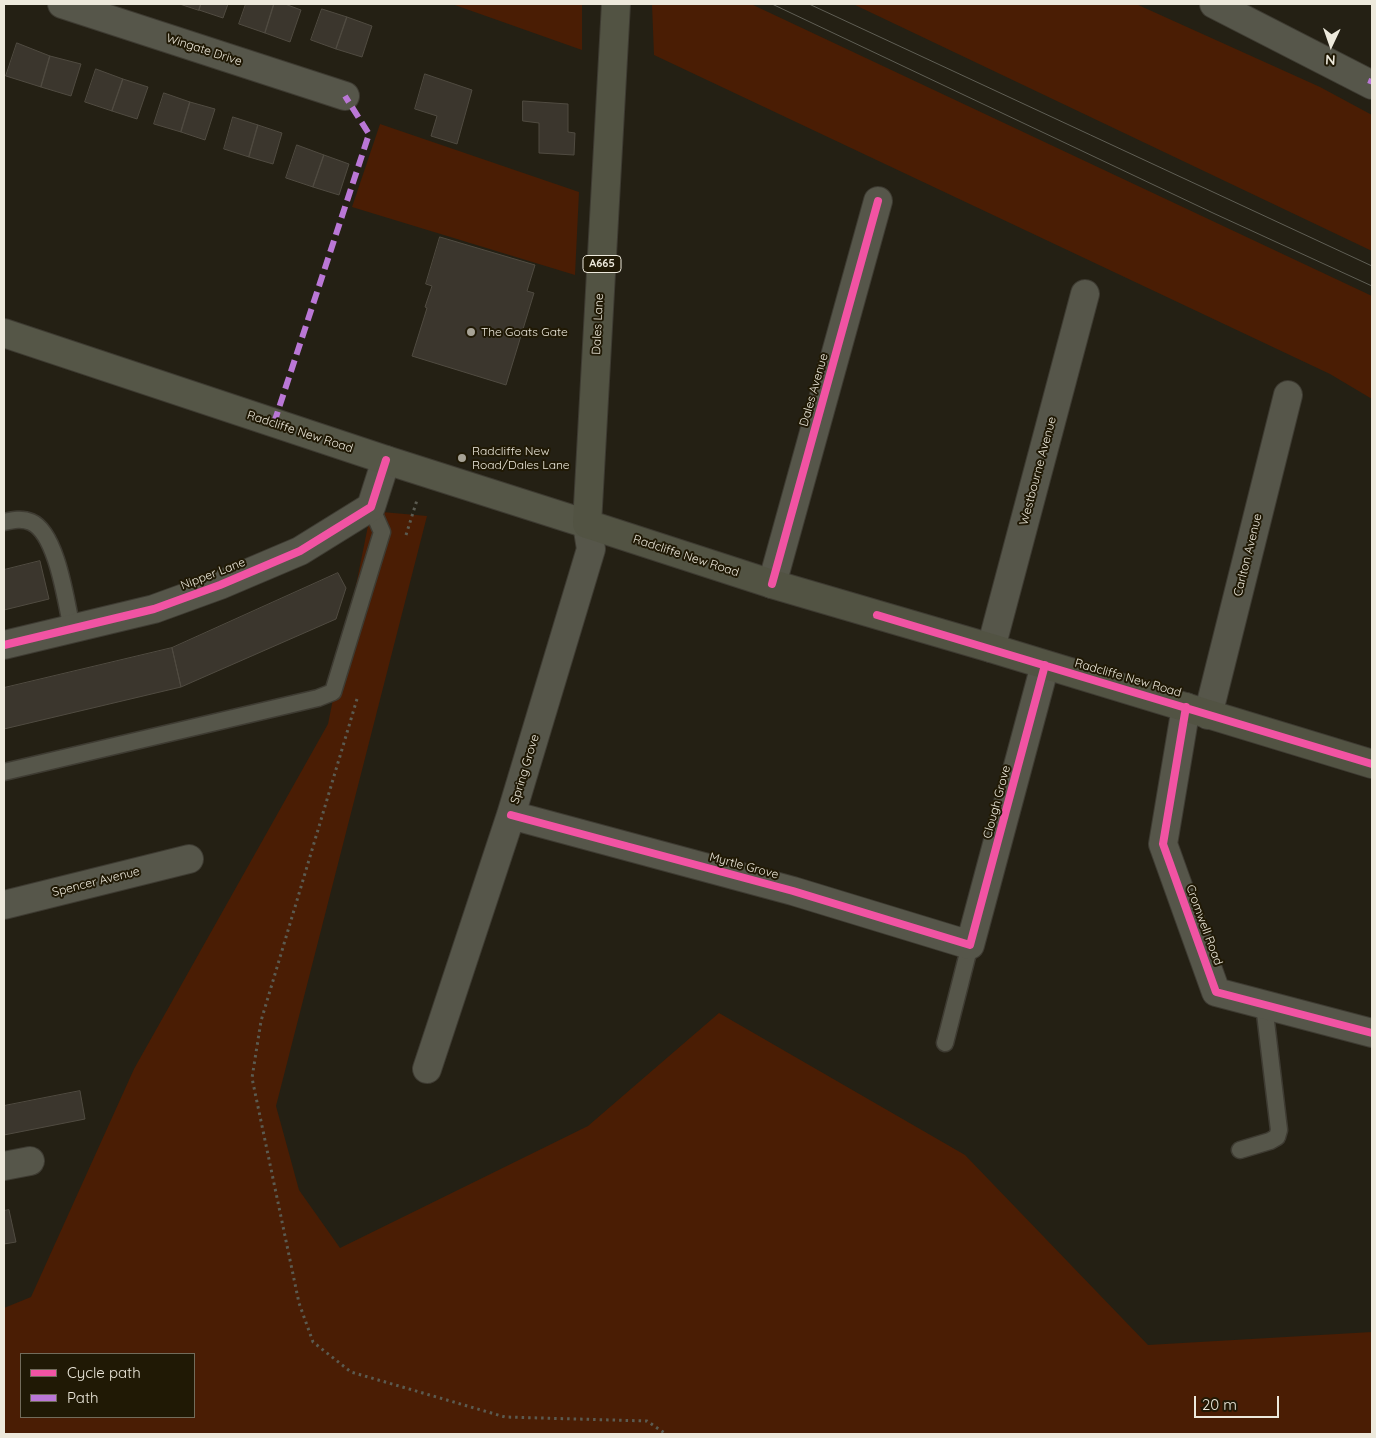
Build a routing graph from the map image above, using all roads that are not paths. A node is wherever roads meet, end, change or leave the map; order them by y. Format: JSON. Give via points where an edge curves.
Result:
{"nodes":[{"id":1,"x":62,"y":4,"type":"edge"},
{"id":2,"x":616,"y":4,"type":"edge"},
{"id":3,"x":1215,"y":4,"type":"edge"},
{"id":4,"x":1372,"y":85,"type":"edge"},
{"id":5,"x":345,"y":96,"type":"dead end"},
{"id":6,"x":878,"y":201,"type":"dead end"},
{"id":7,"x":1085,"y":294,"type":"dead end"},
{"id":8,"x":4,"y":334,"type":"edge"},
{"id":9,"x":1288,"y":395,"type":"dead end"},
{"id":10,"x":386,"y":460,"type":"junction"},
{"id":11,"x":371,"y":507,"type":"junction"},
{"id":12,"x":8,"y":518,"type":"edge"},
{"id":13,"x":587,"y":524,"type":"junction"},
{"id":14,"x":772,"y":584,"type":"junction"},
{"id":15,"x":72,"y":629,"type":"junction"},
{"id":16,"x":4,"y":646,"type":"edge"},
{"id":17,"x":991,"y":648,"type":"junction"},
{"id":18,"x":1045,"y":665,"type":"junction"},
{"id":19,"x":1197,"y":711,"type":"junction"},
{"id":20,"x":1372,"y":764,"type":"edge"},
{"id":21,"x":4,"y":772,"type":"edge"},
{"id":22,"x":511,"y":815,"type":"junction"},
{"id":23,"x":189,"y":859,"type":"dead end"},
{"id":24,"x":4,"y":905,"type":"edge"},
{"id":25,"x":970,"y":945,"type":"junction"},
{"id":26,"x":1264,"y":1005,"type":"junction"},
{"id":27,"x":1372,"y":1033,"type":"edge"},
{"id":28,"x":945,"y":1043,"type":"dead end"},
{"id":29,"x":427,"y":1069,"type":"dead end"},
{"id":30,"x":1240,"y":1150,"type":"dead end"},
{"id":31,"x":30,"y":1161,"type":"dead end"},
{"id":32,"x":4,"y":1166,"type":"edge"}],
"edges":[{"from":1,"to":5,"type":"street","name":"Wingate Drive"},
{"from":2,"to":13,"type":"main road","name":"Dales Lane","number":"A665"},
{"from":3,"to":4,"type":"street"},
{"from":6,"to":14,"type":"street","name":"Dales Avenue"},
{"from":7,"to":17,"type":"street","name":"Westbourne Avenue"},
{"from":8,"to":10,"type":"main road","name":"Radcliffe New Road"},
{"from":9,"to":19,"type":"street","name":"Carlton Avenue"},
{"from":10,"to":11,"type":"street"},
{"from":10,"to":13,"type":"main road","name":"Radcliffe New Road"},
{"from":11,"to":15,"type":"street","name":"Nipper Lane","via":[[300,551],[220,584],[154,609]]},
{"from":11,"to":21,"type":"lane","via":[[382,532],[333,692]]},
{"from":12,"to":15,"type":"lane","via":[[31,522],[44,532],[55,555]]},
{"from":13,"to":14,"type":"main road","name":"Radcliffe New Road"},
{"from":13,"to":22,"type":"street","name":"Spring Grove","via":[[591,549]]},
{"from":14,"to":17,"type":"main road","name":"Radcliffe New Road"},
{"from":15,"to":16,"type":"street","name":"Nipper Lane"},
{"from":17,"to":18,"type":"main road","name":"Radcliffe New Road"},
{"from":18,"to":19,"type":"main road","name":"Radcliffe New Road"},
{"from":18,"to":25,"type":"street","name":"Clough Grove"},
{"from":19,"to":20,"type":"main road","name":"Radcliffe New Road"},
{"from":19,"to":26,"type":"street","name":"Cromwell Road","via":[[1163,844],[1216,992]]},
{"from":22,"to":25,"type":"street","name":"Myrtle Grove","via":[[793,891]]},
{"from":22,"to":29,"type":"street","name":"Spring Grove"},
{"from":23,"to":24,"type":"street","name":"Spencer Avenue"},
{"from":25,"to":28,"type":"lane"},
{"from":26,"to":27,"type":"street","name":"Cromwell Road"},
{"from":26,"to":30,"type":"lane","via":[[1279,1130],[1277,1137],[1270,1141]]},
{"from":31,"to":32,"type":"street"}]}
